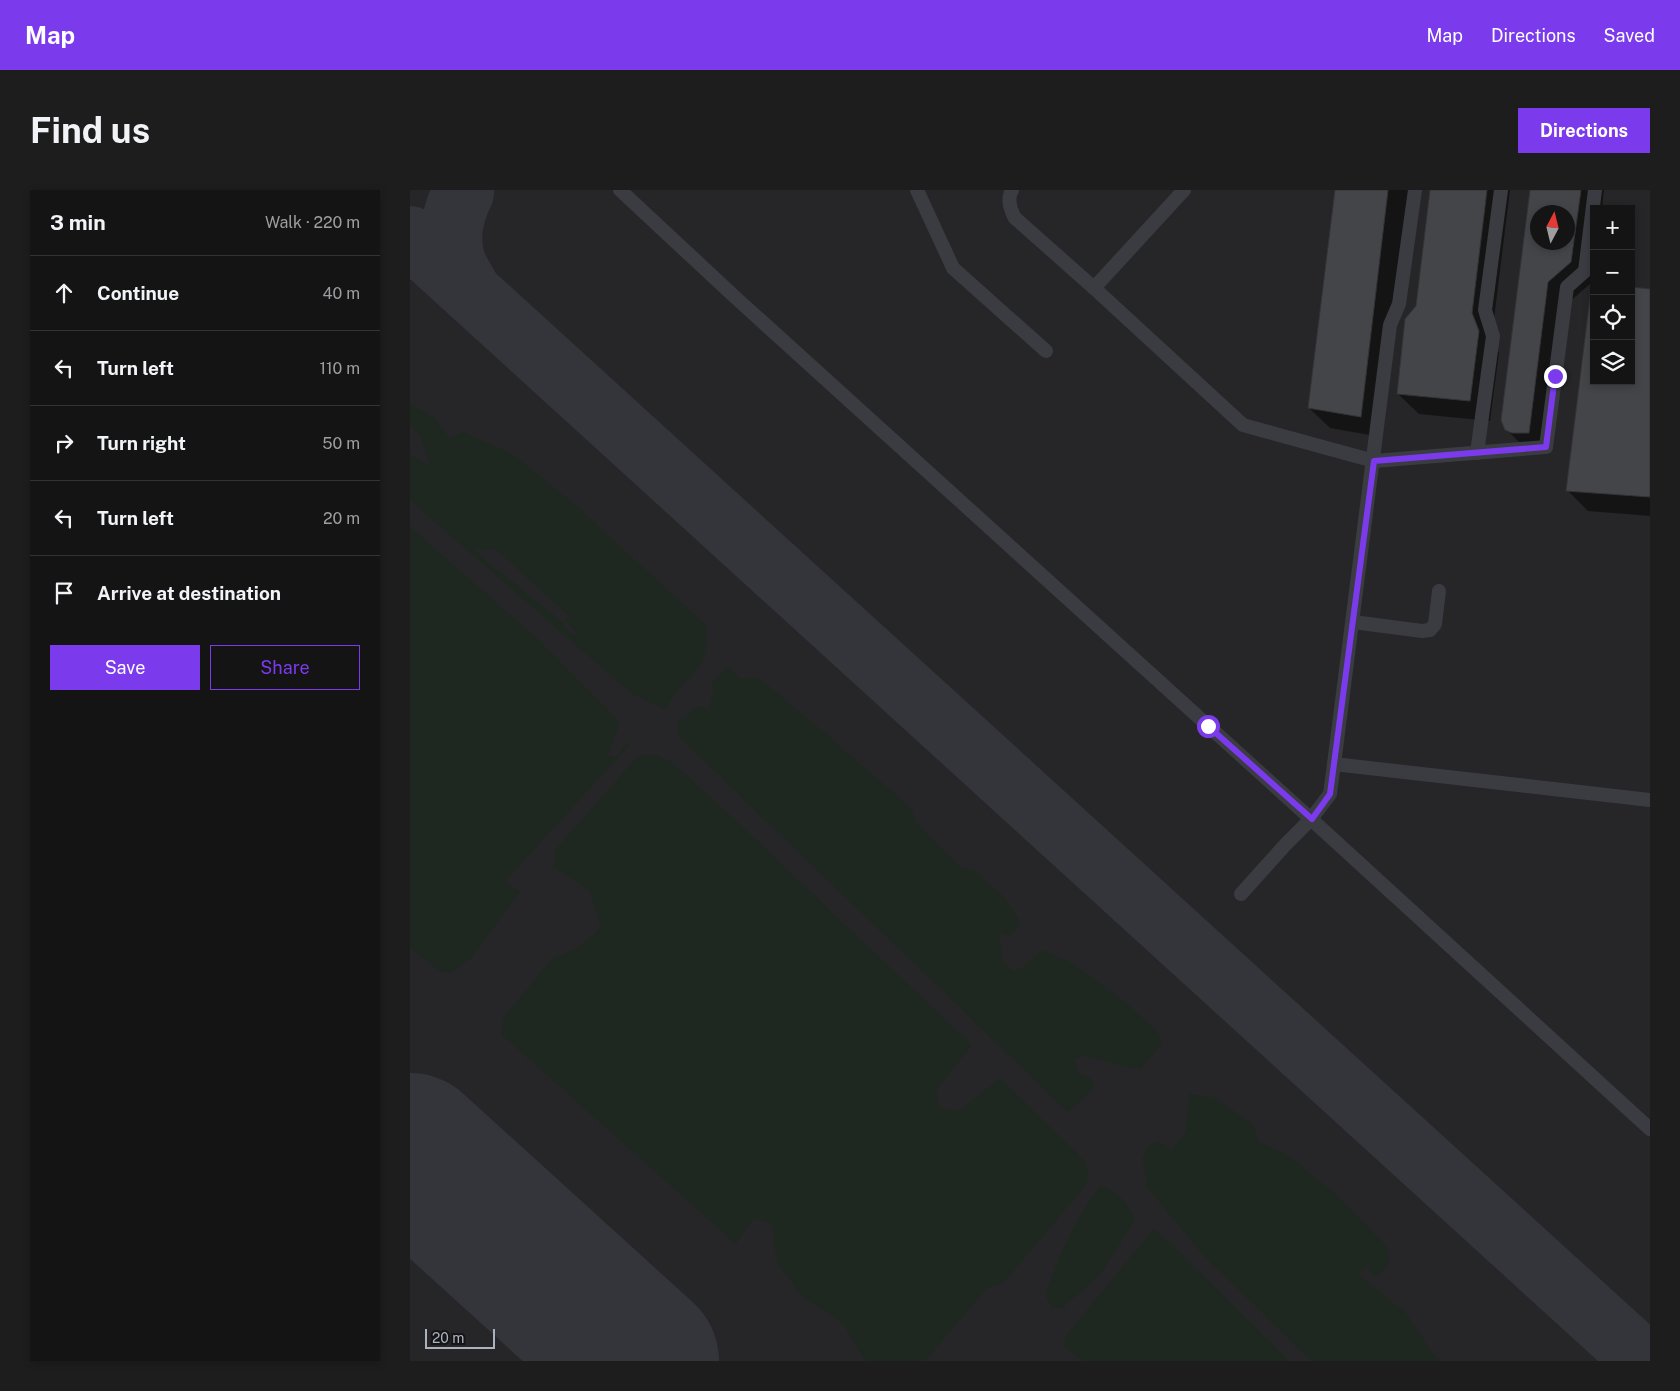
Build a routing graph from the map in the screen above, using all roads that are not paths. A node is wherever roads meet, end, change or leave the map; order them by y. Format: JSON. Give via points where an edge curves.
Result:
{"nodes":[{"id":1,"x":620,"y":190,"type":"edge"},
{"id":2,"x":917,"y":190,"type":"edge"},
{"id":3,"x":1012,"y":190,"type":"edge"},
{"id":4,"x":1184,"y":190,"type":"edge"},
{"id":5,"x":1415,"y":190,"type":"edge"},
{"id":6,"x":1501,"y":190,"type":"edge"},
{"id":7,"x":1595,"y":190,"type":"edge"},
{"id":8,"x":1094,"y":288,"type":"junction"},
{"id":9,"x":1046,"y":350,"type":"dead end"},
{"id":10,"x":1477,"y":453,"type":"junction"},
{"id":11,"x":1374,"y":461,"type":"junction"},
{"id":12,"x":1439,"y":591,"type":"dead end"},
{"id":13,"x":1353,"y":622,"type":"junction"},
{"id":14,"x":1334,"y":764,"type":"junction"},
{"id":15,"x":1650,"y":800,"type":"edge"},
{"id":16,"x":1312,"y":819,"type":"junction"},
{"id":17,"x":1241,"y":894,"type":"dead end"},
{"id":18,"x":1650,"y":1129,"type":"edge"}],
"edges":[{"from":1,"to":16,"type":"lane"},
{"from":2,"to":9,"type":"lane","via":[[954,268]]},
{"from":3,"to":8,"type":"lane","via":[[1010,209],[1015,218]]},
{"from":4,"to":8,"type":"lane"},
{"from":5,"to":11,"type":"lane","via":[[1399,304],[1390,325]]},
{"from":6,"to":10,"type":"lane","via":[[1485,310],[1493,336]]},
{"from":7,"to":10,"type":"lane","via":[[1585,270],[1567,287],[1546,447]]},
{"from":8,"to":11,"type":"lane","via":[[1243,426]]},
{"from":10,"to":11,"type":"lane"},
{"from":11,"to":13,"type":"lane"},
{"from":12,"to":13,"type":"lane","via":[[1435,624],[1430,630]]},
{"from":13,"to":14,"type":"lane"},
{"from":14,"to":15,"type":"lane"},
{"from":14,"to":16,"type":"lane","via":[[1330,794]]},
{"from":16,"to":17,"type":"lane"},
{"from":16,"to":18,"type":"lane"}]}
